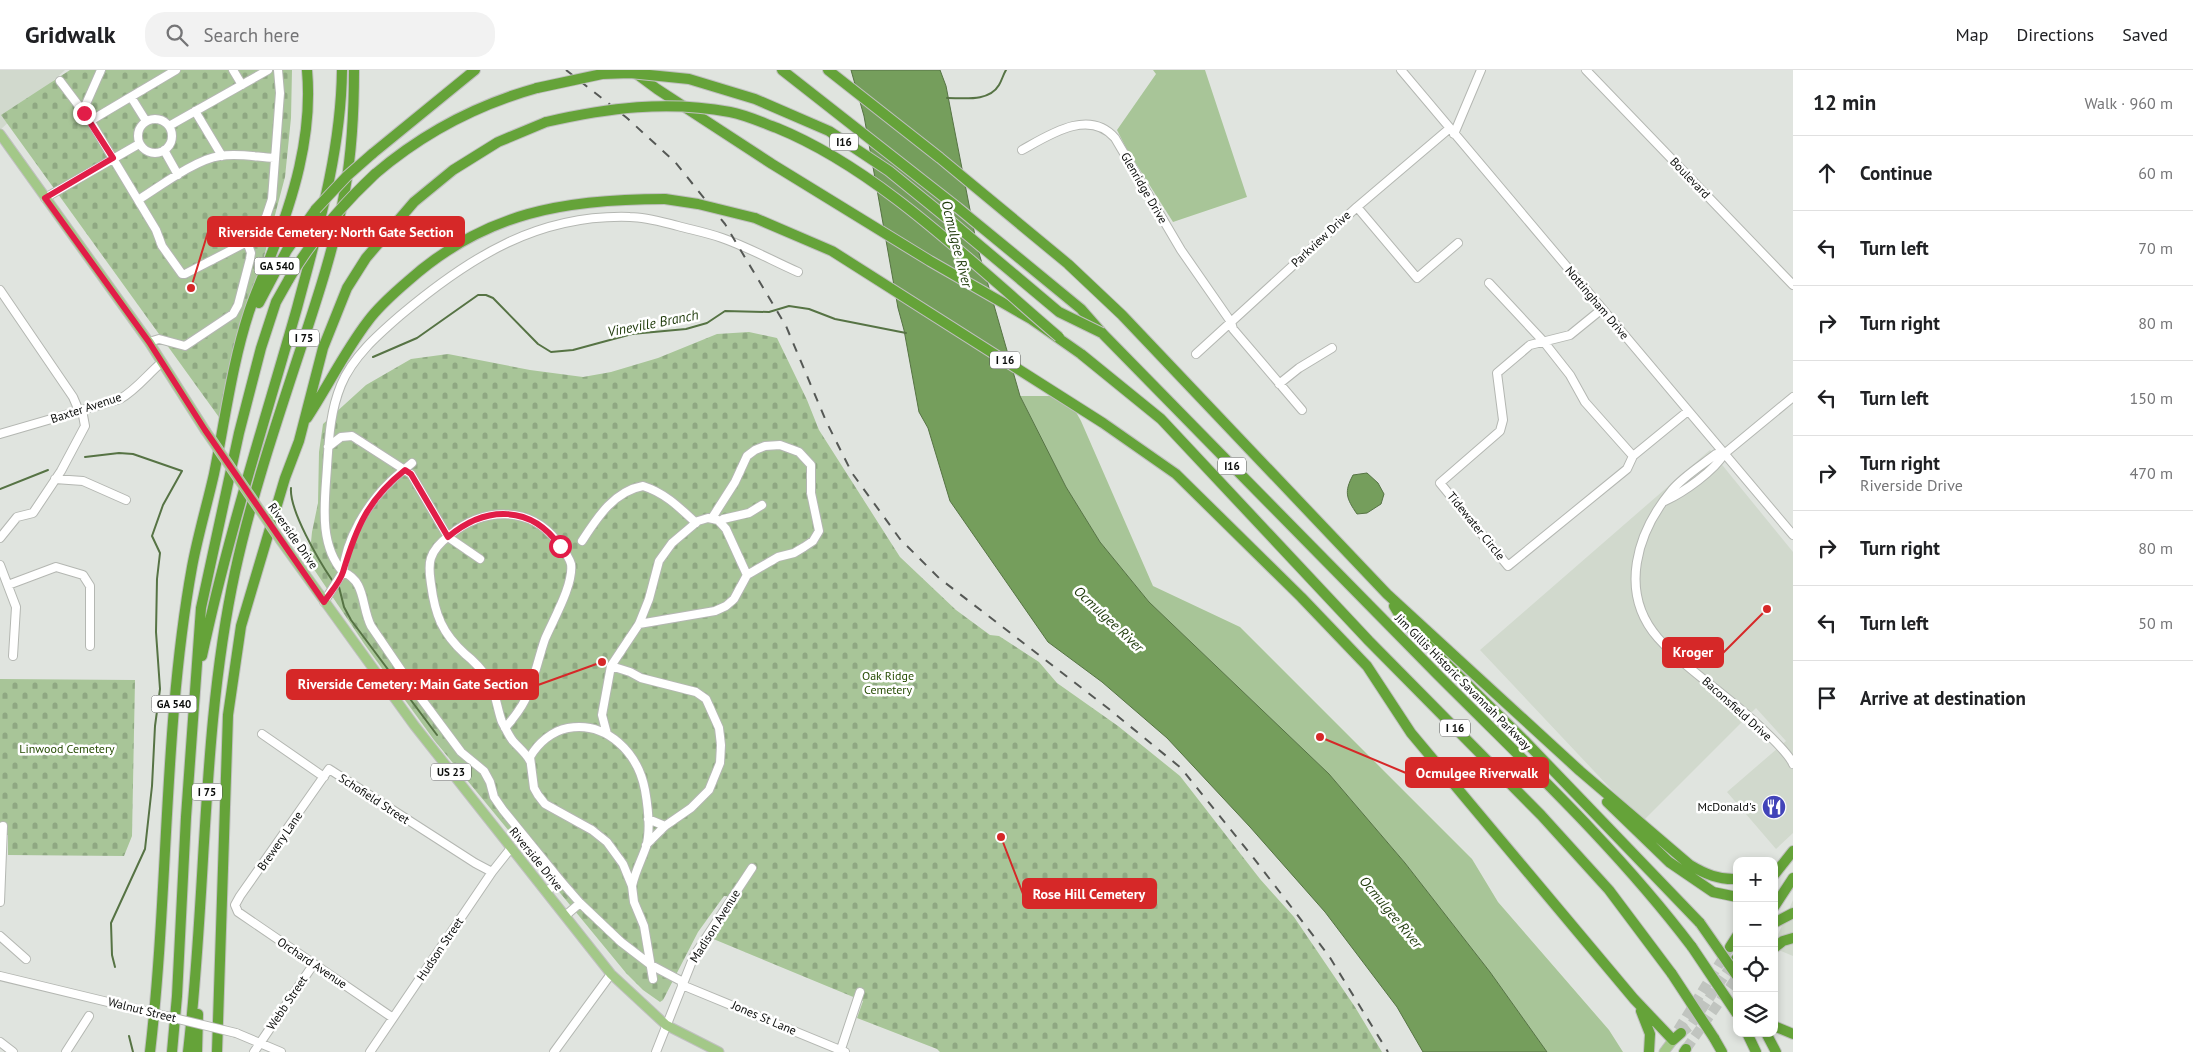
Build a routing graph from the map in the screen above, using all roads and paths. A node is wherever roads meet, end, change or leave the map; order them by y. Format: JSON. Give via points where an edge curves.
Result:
{"nodes":[{"id":1,"x":101,"y":70,"type":"edge"},
{"id":2,"x":176,"y":70,"type":"edge"},
{"id":3,"x":233,"y":70,"type":"edge"},
{"id":4,"x":268,"y":70,"type":"edge"},
{"id":5,"x":278,"y":70,"type":"edge"},
{"id":6,"x":306,"y":70,"type":"edge"},
{"id":7,"x":342,"y":70,"type":"edge"},
{"id":8,"x":354,"y":70,"type":"edge"},
{"id":9,"x":475,"y":70,"type":"edge"},
{"id":10,"x":632,"y":70,"type":"edge"},
{"id":11,"x":782,"y":70,"type":"edge"},
{"id":12,"x":828,"y":70,"type":"edge"},
{"id":13,"x":1401,"y":70,"type":"edge"},
{"id":14,"x":1481,"y":70,"type":"edge"},
{"id":15,"x":1586,"y":70,"type":"edge"},
{"id":16,"x":60,"y":81,"type":"dead end"},
{"id":17,"x":242,"y":85,"type":"junction"},
{"id":18,"x":130,"y":97,"type":"junction"},
{"id":19,"x":195,"y":112,"type":"junction"},
{"id":20,"x":84,"y":113,"type":"junction"},
{"id":21,"x":90,"y":121,"type":"junction"},
{"id":22,"x":146,"y":121,"type":"junction"},
{"id":23,"x":169,"y":126,"type":"junction"},
{"id":24,"x":1452,"y":131,"type":"junction"},
{"id":25,"x":0,"y":134,"type":"edge"},
{"id":26,"x":139,"y":144,"type":"junction"},
{"id":27,"x":164,"y":150,"type":"junction"},
{"id":28,"x":1022,"y":150,"type":"dead end"},
{"id":29,"x":222,"y":156,"type":"junction"},
{"id":30,"x":113,"y":158,"type":"junction"},
{"id":31,"x":274,"y":158,"type":"junction"},
{"id":32,"x":178,"y":175,"type":"junction"},
{"id":33,"x":45,"y":198,"type":"junction"},
{"id":34,"x":138,"y":200,"type":"junction"},
{"id":35,"x":1357,"y":207,"type":"junction"},
{"id":36,"x":247,"y":242,"type":"junction"},
{"id":37,"x":1458,"y":243,"type":"dead end"},
{"id":38,"x":798,"y":272,"type":"dead end"},
{"id":39,"x":1489,"y":283,"type":"dead end"},
{"id":40,"x":1793,"y":285,"type":"edge"},
{"id":41,"x":0,"y":290,"type":"edge"},
{"id":42,"x":1602,"y":309,"type":"junction"},
{"id":43,"x":1231,"y":322,"type":"junction"},
{"id":44,"x":246,"y":328,"type":"junction"},
{"id":45,"x":1102,"y":333,"type":"junction"},
{"id":46,"x":1059,"y":338,"type":"junction"},
{"id":47,"x":149,"y":342,"type":"junction"},
{"id":48,"x":1544,"y":342,"type":"junction"},
{"id":49,"x":1332,"y":348,"type":"dead end"},
{"id":50,"x":1196,"y":354,"type":"dead end"},
{"id":51,"x":161,"y":363,"type":"junction"},
{"id":52,"x":1280,"y":384,"type":"junction"},
{"id":53,"x":1793,"y":397,"type":"edge"},
{"id":54,"x":1302,"y":410,"type":"dead end"},
{"id":55,"x":81,"y":411,"type":"junction"},
{"id":56,"x":1688,"y":411,"type":"junction"},
{"id":57,"x":304,"y":423,"type":"junction"},
{"id":58,"x":0,"y":434,"type":"edge"},
{"id":59,"x":328,"y":447,"type":"junction"},
{"id":60,"x":1724,"y":454,"type":"junction"},
{"id":61,"x":1633,"y":456,"type":"junction"},
{"id":62,"x":412,"y":464,"type":"dead end"},
{"id":63,"x":405,"y":470,"type":"junction"},
{"id":64,"x":55,"y":479,"type":"junction"},
{"id":65,"x":126,"y":500,"type":"dead end"},
{"id":66,"x":762,"y":504,"type":"dead end"},
{"id":67,"x":716,"y":520,"type":"junction"},
{"id":68,"x":696,"y":523,"type":"junction"},
{"id":69,"x":1793,"y":535,"type":"edge"},
{"id":70,"x":448,"y":537,"type":"junction"},
{"id":71,"x":0,"y":538,"type":"edge"},
{"id":72,"x":582,"y":541,"type":"dead end"},
{"id":73,"x":480,"y":559,"type":"dead end"},
{"id":74,"x":0,"y":565,"type":"edge"},
{"id":75,"x":343,"y":572,"type":"junction"},
{"id":76,"x":748,"y":575,"type":"junction"},
{"id":77,"x":8,"y":585,"type":"junction"},
{"id":78,"x":1387,"y":594,"type":"junction"},
{"id":79,"x":1362,"y":598,"type":"joint"},
{"id":80,"x":324,"y":602,"type":"junction"},
{"id":81,"x":639,"y":624,"type":"junction"},
{"id":82,"x":90,"y":646,"type":"dead end"},
{"id":83,"x":13,"y":656,"type":"dead end"},
{"id":84,"x":611,"y":666,"type":"junction"},
{"id":85,"x":193,"y":706,"type":"junction"},
{"id":86,"x":602,"y":717,"type":"junction"},
{"id":87,"x":590,"y":727,"type":"junction"},
{"id":88,"x":505,"y":728,"type":"junction"},
{"id":89,"x":262,"y":734,"type":"dead end"},
{"id":90,"x":608,"y":734,"type":"junction"},
{"id":91,"x":530,"y":761,"type":"junction"},
{"id":92,"x":1793,"y":762,"type":"edge"},
{"id":93,"x":1580,"y":772,"type":"junction"},
{"id":94,"x":324,"y":777,"type":"junction"},
{"id":95,"x":648,"y":819,"type":"junction"},
{"id":96,"x":3,"y":826,"type":"dead end"},
{"id":97,"x":665,"y":826,"type":"junction"},
{"id":98,"x":646,"y":845,"type":"junction"},
{"id":99,"x":511,"y":848,"type":"junction"},
{"id":100,"x":1793,"y":851,"type":"edge"},
{"id":101,"x":623,"y":864,"type":"junction"},
{"id":102,"x":638,"y":864,"type":"junction"},
{"id":103,"x":752,"y":868,"type":"dead end"},
{"id":104,"x":1778,"y":869,"type":"edge"},
{"id":105,"x":492,"y":872,"type":"junction"},
{"id":106,"x":1793,"y":878,"type":"edge"},
{"id":107,"x":1733,"y":879,"type":"edge"},
{"id":108,"x":560,"y":880,"type":"junction"},
{"id":109,"x":632,"y":886,"type":"junction"},
{"id":110,"x":546,"y":892,"type":"junction"},
{"id":111,"x":1733,"y":897,"type":"edge"},
{"id":112,"x":0,"y":902,"type":"edge"},
{"id":113,"x":1778,"y":902,"type":"edge"},
{"id":114,"x":580,"y":903,"type":"junction"},
{"id":115,"x":235,"y":904,"type":"joint"},
{"id":116,"x":1778,"y":909,"type":"edge"},
{"id":117,"x":1793,"y":912,"type":"edge"},
{"id":118,"x":565,"y":916,"type":"junction"},
{"id":119,"x":1778,"y":921,"type":"edge"},
{"id":120,"x":0,"y":936,"type":"edge"},
{"id":121,"x":1793,"y":938,"type":"edge"},
{"id":122,"x":1733,"y":942,"type":"edge"},
{"id":123,"x":1730,"y":947,"type":"tunnel mouth"},
{"id":124,"x":1775,"y":947,"type":"edge"},
{"id":125,"x":26,"y":958,"type":"dead end"},
{"id":126,"x":313,"y":965,"type":"junction"},
{"id":127,"x":651,"y":966,"type":"junction"},
{"id":128,"x":611,"y":974,"type":"junction"},
{"id":129,"x":1733,"y":974,"type":"edge"},
{"id":130,"x":0,"y":976,"type":"edge"},
{"id":131,"x":653,"y":978,"type":"dead end"},
{"id":132,"x":194,"y":983,"type":"junction"},
{"id":133,"x":683,"y":984,"type":"junction"},
{"id":134,"x":860,"y":992,"type":"dead end"},
{"id":135,"x":1634,"y":999,"type":"junction"},
{"id":136,"x":1733,"y":1008,"type":"edge"},
{"id":137,"x":89,"y":1016,"type":"dead end"},
{"id":138,"x":393,"y":1018,"type":"junction"},
{"id":139,"x":666,"y":1025,"type":"junction"},
{"id":140,"x":1778,"y":1028,"type":"edge"},
{"id":141,"x":1793,"y":1034,"type":"edge"},
{"id":142,"x":1677,"y":1035,"type":"joint"},
{"id":143,"x":1748,"y":1037,"type":"edge"},
{"id":144,"x":1768,"y":1037,"type":"edge"},
{"id":145,"x":0,"y":1042,"type":"edge"},
{"id":146,"x":260,"y":1042,"type":"junction"},
{"id":147,"x":842,"y":1051,"type":"edge"},
{"id":148,"x":13,"y":1052,"type":"edge"},
{"id":149,"x":66,"y":1052,"type":"edge"},
{"id":150,"x":150,"y":1052,"type":"edge"},
{"id":151,"x":172,"y":1052,"type":"edge"},
{"id":152,"x":188,"y":1052,"type":"edge"},
{"id":153,"x":197,"y":1052,"type":"edge"},
{"id":154,"x":217,"y":1052,"type":"edge"},
{"id":155,"x":254,"y":1052,"type":"edge"},
{"id":156,"x":281,"y":1052,"type":"edge"},
{"id":157,"x":370,"y":1052,"type":"edge"},
{"id":158,"x":554,"y":1052,"type":"edge"},
{"id":159,"x":656,"y":1052,"type":"edge"},
{"id":160,"x":719,"y":1052,"type":"edge"},
{"id":161,"x":1649,"y":1052,"type":"edge"},
{"id":162,"x":1664,"y":1052,"type":"edge"},
{"id":163,"x":1722,"y":1052,"type":"edge"},
{"id":164,"x":1756,"y":1052,"type":"edge"},
{"id":165,"x":1776,"y":1052,"type":"edge"}],
"edges":[{"from":1,"to":20,"type":"street"},
{"from":2,"to":18,"type":"street"},
{"from":3,"to":17,"type":"street"},
{"from":4,"to":17,"type":"street"},
{"from":5,"to":31,"type":"street","via":[[280,93]]},
{"from":6,"to":44,"type":"highway","via":[[308,115],[299,170],[248,314]]},
{"from":7,"to":85,"type":"highway","number":"I 75","via":[[338,136],[323,211],[227,549]]},
{"from":8,"to":132,"type":"highway","number":"I 75","via":[[351,146],[341,210],[254,496],[225,626],[210,737]]},
{"from":9,"to":44,"type":"highway","number":"GA 540","bridge":true,"via":[[372,154],[316,209],[287,250]]},
{"from":10,"to":46,"type":"highway","number":"I 16","bridge":true,"via":[[685,108],[808,186]]},
{"from":11,"to":45,"type":"highway","via":[[1027,264],[1080,309]]},
{"from":12,"to":78,"type":"highway","via":[[1068,264],[1122,315]]},
{"from":13,"to":24,"type":"street","name":"Nottingham Drive"},
{"from":14,"to":24,"type":"street"},
{"from":15,"to":40,"type":"street","name":"Boulevard"},
{"from":16,"to":20,"type":"street"},
{"from":17,"to":19,"type":"street"},
{"from":18,"to":21,"type":"street"},
{"from":18,"to":22,"type":"street"},
{"from":19,"to":23,"type":"street"},
{"from":19,"to":29,"type":"street"},
{"from":20,"to":21,"type":"street"},
{"from":21,"to":30,"type":"street"},
{"from":22,"to":23,"type":"street","via":[[156,118]]},
{"from":22,"to":26,"type":"street","via":[[138,134]]},
{"from":23,"to":27,"type":"street","via":[[172,136],[169,147]]},
{"from":24,"to":35,"type":"street","name":"Parkview Drive"},
{"from":24,"to":42,"type":"street","name":"Nottingham Drive"},
{"from":25,"to":33,"type":"main road","name":"Riverside Drive","number":"US 23"},
{"from":26,"to":27,"type":"street","via":[[153,153]]},
{"from":26,"to":30,"type":"street"},
{"from":27,"to":32,"type":"street"},
{"from":28,"to":43,"type":"street","name":"Glenridge Drive","via":[[1050,135],[1082,124],[1093,124],[1109,131],[1181,250]]},
{"from":29,"to":31,"type":"street","via":[[237,154]]},
{"from":29,"to":32,"type":"street","via":[[207,159]]},
{"from":30,"to":33,"type":"street"},
{"from":30,"to":34,"type":"street"},
{"from":31,"to":36,"type":"street","via":[[272,199],[266,217]]},
{"from":32,"to":34,"type":"street"},
{"from":33,"to":47,"type":"main road","name":"Riverside Drive","number":"US 23"},
{"from":34,"to":36,"type":"street","via":[[162,246],[182,274],[190,273]]},
{"from":35,"to":37,"type":"street","via":[[1417,278]]},
{"from":35,"to":43,"type":"street","name":"Parkview Drive"},
{"from":36,"to":47,"type":"street","via":[[250,259],[233,314],[185,346],[159,339]]},
{"from":38,"to":59,"type":"street","name":"Jones St Lane","via":[[723,238],[644,218],[587,220],[527,234],[461,268],[368,346],[341,385],[328,433]]},
{"from":39,"to":48,"type":"street"},
{"from":41,"to":55,"type":"street"},
{"from":42,"to":48,"type":"street","name":"Tidewater Circle","via":[[1570,335]]},
{"from":42,"to":56,"type":"street","name":"Nottingham Drive"},
{"from":43,"to":50,"type":"street","name":"Parkview Drive"},
{"from":43,"to":52,"type":"street","name":"Glenridge Drive","via":[[1233,329]]},
{"from":44,"to":150,"type":"highway","number":"GA 540","via":[[234,369],[180,637],[171,733],[162,925]]},
{"from":45,"to":79,"type":"highway","number":"I16"},
{"from":45,"to":85,"type":"highway","number":"I16","bridge":true,"via":[[1059,312],[889,172],[828,131],[755,99],[689,79],[630,73],[602,74],[502,98],[452,120],[375,174],[329,220],[308,247],[276,302],[239,433],[200,608]]},
{"from":46,"to":57,"type":"highway","bridge":true,"via":[[915,214],[824,150],[753,118],[730,112],[663,105],[608,109],[546,122],[498,142],[454,170],[414,202],[366,258],[347,288],[323,348]]},
{"from":46,"to":163,"type":"highway","number":"I 16","bridge":true,"via":[[1162,419],[1369,641],[1541,815],[1609,890],[1672,974]]},
{"from":47,"to":51,"type":"main road","name":"Riverside Drive","number":"US 23"},
{"from":48,"to":61,"type":"street","via":[[1570,375],[1585,402]]},
{"from":48,"to":61,"type":"street","name":"Tidewater Circle","via":[[1530,346],[1497,372],[1503,420],[1500,431],[1440,482],[1508,566],[1627,470]]},
{"from":49,"to":52,"type":"street"},
{"from":51,"to":55,"type":"street","name":"Baxter Avenue","via":[[128,395]]},
{"from":51,"to":80,"type":"main road","name":"Riverside Drive","number":"US 23","bridge":true},
{"from":52,"to":54,"type":"street","name":"Glenridge Drive"},
{"from":53,"to":60,"type":"street","name":"Baconsfield Drive"},
{"from":55,"to":58,"type":"street","name":"Baxter Avenue"},
{"from":55,"to":64,"type":"street","via":[[85,426]]},
{"from":56,"to":60,"type":"street","name":"Nottingham Drive"},
{"from":56,"to":61,"type":"street","name":"Tidewater Circle"},
{"from":57,"to":135,"type":"highway","number":"I 16","bridge":true,"via":[[368,320],[421,269],[449,249],[473,234],[517,216],[602,200],[665,199],[755,218],[832,251],[1103,423],[1176,474],[1368,666],[1411,733]]},
{"from":57,"to":154,"type":"highway","via":[[241,626],[233,670],[228,715]]},
{"from":59,"to":63,"type":"street","via":[[342,437],[352,436]]},
{"from":59,"to":75,"type":"street","name":"Jones St Lane","via":[[325,527],[333,555]]},
{"from":60,"to":69,"type":"street","name":"Nottingham Drive"},
{"from":60,"to":92,"type":"street","name":"Baconsfield Drive","via":[[1719,462],[1664,502],[1646,530],[1636,558],[1636,587],[1644,616],[1663,643],[1757,724]]},
{"from":62,"to":63,"type":"street"},
{"from":63,"to":70,"type":"street","via":[[411,474]]},
{"from":63,"to":75,"type":"street","via":[[378,495],[360,521]]},
{"from":64,"to":65,"type":"street","via":[[83,481]]},
{"from":64,"to":71,"type":"street","via":[[33,513],[17,517]]},
{"from":66,"to":67,"type":"street","via":[[749,513]]},
{"from":67,"to":68,"type":"street","via":[[703,518]]},
{"from":67,"to":76,"type":"street","via":[[726,529]]},
{"from":67,"to":76,"type":"street","via":[[747,456],[755,450],[772,445],[789,447],[811,465],[817,535],[794,553],[778,557]]},
{"from":68,"to":72,"type":"street","via":[[664,495],[643,486],[636,487],[611,503]]},
{"from":68,"to":81,"type":"street","via":[[672,543],[659,561]]},
{"from":70,"to":73,"type":"street"},
{"from":70,"to":88,"type":"street","via":[[434,551],[430,563],[438,616],[448,635],[488,680]]},
{"from":70,"to":88,"type":"street","via":[[480,517],[525,517],[548,530],[570,564],[568,584],[525,701]]},
{"from":74,"to":77,"type":"street"},
{"from":75,"to":80,"type":"street"},
{"from":75,"to":108,"type":"street","name":"Jones St Lane","via":[[356,579],[371,626],[414,690],[461,752],[484,772],[498,804]]},
{"from":76,"to":81,"type":"street","via":[[734,599],[715,611]]},
{"from":77,"to":82,"type":"street","via":[[56,567],[83,575],[90,586]]},
{"from":77,"to":83,"type":"street","via":[[16,607]]},
{"from":78,"to":93,"type":"highway"},
{"from":78,"to":129,"type":"highway","bridge":true,"via":[[1403,620],[1512,727],[1700,924]]},
{"from":79,"to":136,"type":"highway","name":"Jim Gillis Historic Savannah Parkway","number":"I 16","bridge":true,"via":[[1613,851],[1692,947]]},
{"from":80,"to":99,"type":"main road","name":"Riverside Drive","number":"US 23","via":[[414,725]]},
{"from":81,"to":84,"type":"street"},
{"from":84,"to":86,"type":"street"},
{"from":84,"to":97,"type":"street","via":[[641,678],[696,692],[706,699],[716,718],[721,745],[716,776],[699,801]]},
{"from":85,"to":151,"type":"highway","number":"I 75"},
{"from":86,"to":87,"type":"street"},
{"from":86,"to":90,"type":"street"},
{"from":87,"to":90,"type":"street"},
{"from":87,"to":91,"type":"street","via":[[559,730],[543,740]]},
{"from":88,"to":91,"type":"street"},
{"from":89,"to":94,"type":"street","name":"Schofield Street"},
{"from":90,"to":95,"type":"street","via":[[624,748],[640,773]]},
{"from":91,"to":101,"type":"street","via":[[534,788],[545,804],[592,830],[607,842]]},
{"from":93,"to":107,"type":"highway","via":[[1690,865],[1706,874]]},
{"from":93,"to":111,"type":"highway","via":[[1669,862],[1713,892]]},
{"from":94,"to":105,"type":"street","name":"Schofield Street","via":[[329,769]]},
{"from":94,"to":115,"type":"street","name":"Brewery Lane"},
{"from":95,"to":97,"type":"street"},
{"from":95,"to":98,"type":"street"},
{"from":96,"to":112,"type":"street"},
{"from":97,"to":98,"type":"street"},
{"from":98,"to":102,"type":"street"},
{"from":99,"to":105,"type":"street","name":"Hudson Street"},
{"from":99,"to":110,"type":"main road","name":"Riverside Drive","number":"US 23"},
{"from":100,"to":104,"type":"highway"},
{"from":101,"to":102,"type":"street"},
{"from":101,"to":109,"type":"street"},
{"from":102,"to":109,"type":"street"},
{"from":103,"to":133,"type":"street","name":"Madison Avenue","via":[[707,934]]},
{"from":105,"to":138,"type":"street","name":"Hudson Street"},
{"from":106,"to":113,"type":"highway"},
{"from":108,"to":110,"type":"street"},
{"from":108,"to":114,"type":"street","name":"Jones St Lane"},
{"from":109,"to":127,"type":"street"},
{"from":110,"to":118,"type":"main road","name":"Riverside Drive","number":"US 23"},
{"from":114,"to":118,"type":"street"},
{"from":114,"to":127,"type":"street","name":"Jones St Lane","via":[[620,942]]},
{"from":115,"to":126,"type":"street","name":"Orchard Avenue","via":[[238,912]]},
{"from":116,"to":117,"type":"highway"},
{"from":117,"to":119,"type":"highway"},
{"from":118,"to":128,"type":"main road","name":"Riverside Drive","number":"US 23"},
{"from":120,"to":125,"type":"street"},
{"from":121,"to":124,"type":"highway"},
{"from":122,"to":123,"type":"highway"},
{"from":126,"to":138,"type":"street","name":"Orchard Avenue"},
{"from":126,"to":146,"type":"street","name":"Webb Street"},
{"from":127,"to":131,"type":"street"},
{"from":127,"to":133,"type":"street","name":"Jones St Lane"},
{"from":128,"to":139,"type":"main road","name":"Riverside Drive","number":"US 23"},
{"from":128,"to":158,"type":"street"},
{"from":130,"to":146,"type":"street","name":"Walnut Street","bridge":true,"via":[[236,1033]]},
{"from":132,"to":152,"type":"highway","number":"I 75"},
{"from":132,"to":153,"type":"highway","via":[[198,1010]]},
{"from":133,"to":139,"type":"street","name":"Madison Avenue"},
{"from":133,"to":147,"type":"street","name":"Jones St Lane"},
{"from":134,"to":147,"type":"street"},
{"from":135,"to":142,"type":"highway"},
{"from":135,"to":161,"type":"highway","via":[[1650,1034]]},
{"from":137,"to":149,"type":"street"},
{"from":138,"to":157,"type":"street","name":"Hudson Street"},
{"from":139,"to":159,"type":"street","name":"Madison Avenue"},
{"from":139,"to":160,"type":"main road","name":"Riverside Drive","number":"US 23"},
{"from":140,"to":141,"type":"highway"},
{"from":142,"to":162,"type":"main road"},
{"from":143,"to":164,"type":"highway"},
{"from":144,"to":165,"type":"highway"},
{"from":145,"to":148,"type":"street"},
{"from":146,"to":155,"type":"street","name":"Webb Street"},
{"from":146,"to":156,"type":"street","name":"Walnut Street"}]}
